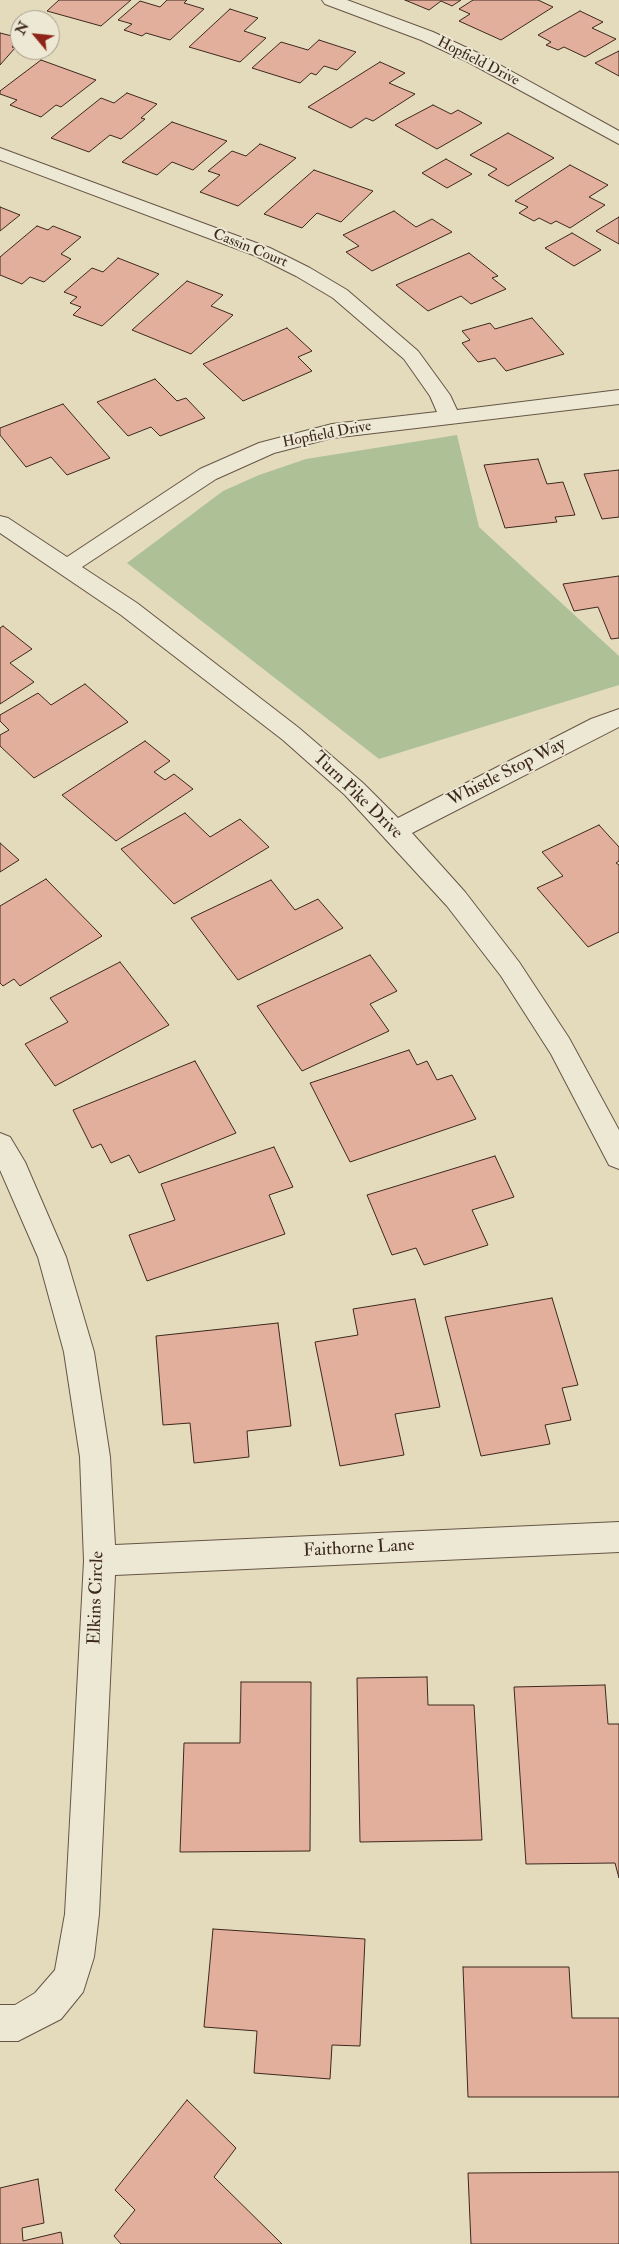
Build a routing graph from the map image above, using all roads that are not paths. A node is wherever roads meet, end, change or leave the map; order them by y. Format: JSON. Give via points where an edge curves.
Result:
{"nodes":[{"id":1,"x":331,"y":0,"type":"edge"},
{"id":2,"x":619,"y":138,"type":"edge"},
{"id":3,"x":0,"y":154,"type":"edge"},
{"id":4,"x":619,"y":397,"type":"edge"},
{"id":5,"x":449,"y":416,"type":"junction"},
{"id":6,"x":0,"y":523,"type":"edge"},
{"id":7,"x":67,"y":567,"type":"junction"},
{"id":8,"x":619,"y":718,"type":"edge"},
{"id":9,"x":395,"y":831,"type":"junction"},
{"id":10,"x":0,"y":1145,"type":"edge"},
{"id":11,"x":619,"y":1157,"type":"edge"},
{"id":12,"x":619,"y":1538,"type":"edge"},
{"id":13,"x":100,"y":1561,"type":"junction"},
{"id":14,"x":0,"y":2023,"type":"edge"}],
"edges":[{"from":1,"to":2,"type":"street","name":"Hopfield Drive","via":[[427,36],[474,58]]},
{"from":3,"to":5,"type":"street","name":"Cassin Court","via":[[263,252],[304,272],[340,294],[411,355],[440,395]]},
{"from":4,"to":5,"type":"street","name":"Hopfield Drive"},
{"from":5,"to":7,"type":"street","name":"Hopfield Drive","via":[[332,431],[237,460],[179,491]]},
{"from":6,"to":7,"type":"street","name":"Turn Pike Drive"},
{"from":7,"to":9,"type":"street","name":"Turn Pike Drive","via":[[129,609],[291,734],[354,789]]},
{"from":8,"to":9,"type":"street","name":"Whistle Stop Way","via":[[599,725]]},
{"from":9,"to":11,"type":"street","name":"Turn Pike Drive","via":[[456,898],[510,969],[560,1046]]},
{"from":10,"to":13,"type":"street","name":"Elkins Circle","via":[[52,1257],[79,1352],[95,1457]]},
{"from":12,"to":13,"type":"street","name":"Faithorne Lane"},
{"from":13,"to":14,"type":"street","name":"Elkins Circle","via":[[82,1914],[76,1957],[70,1978],[48,2006],[18,2022]]}]}
